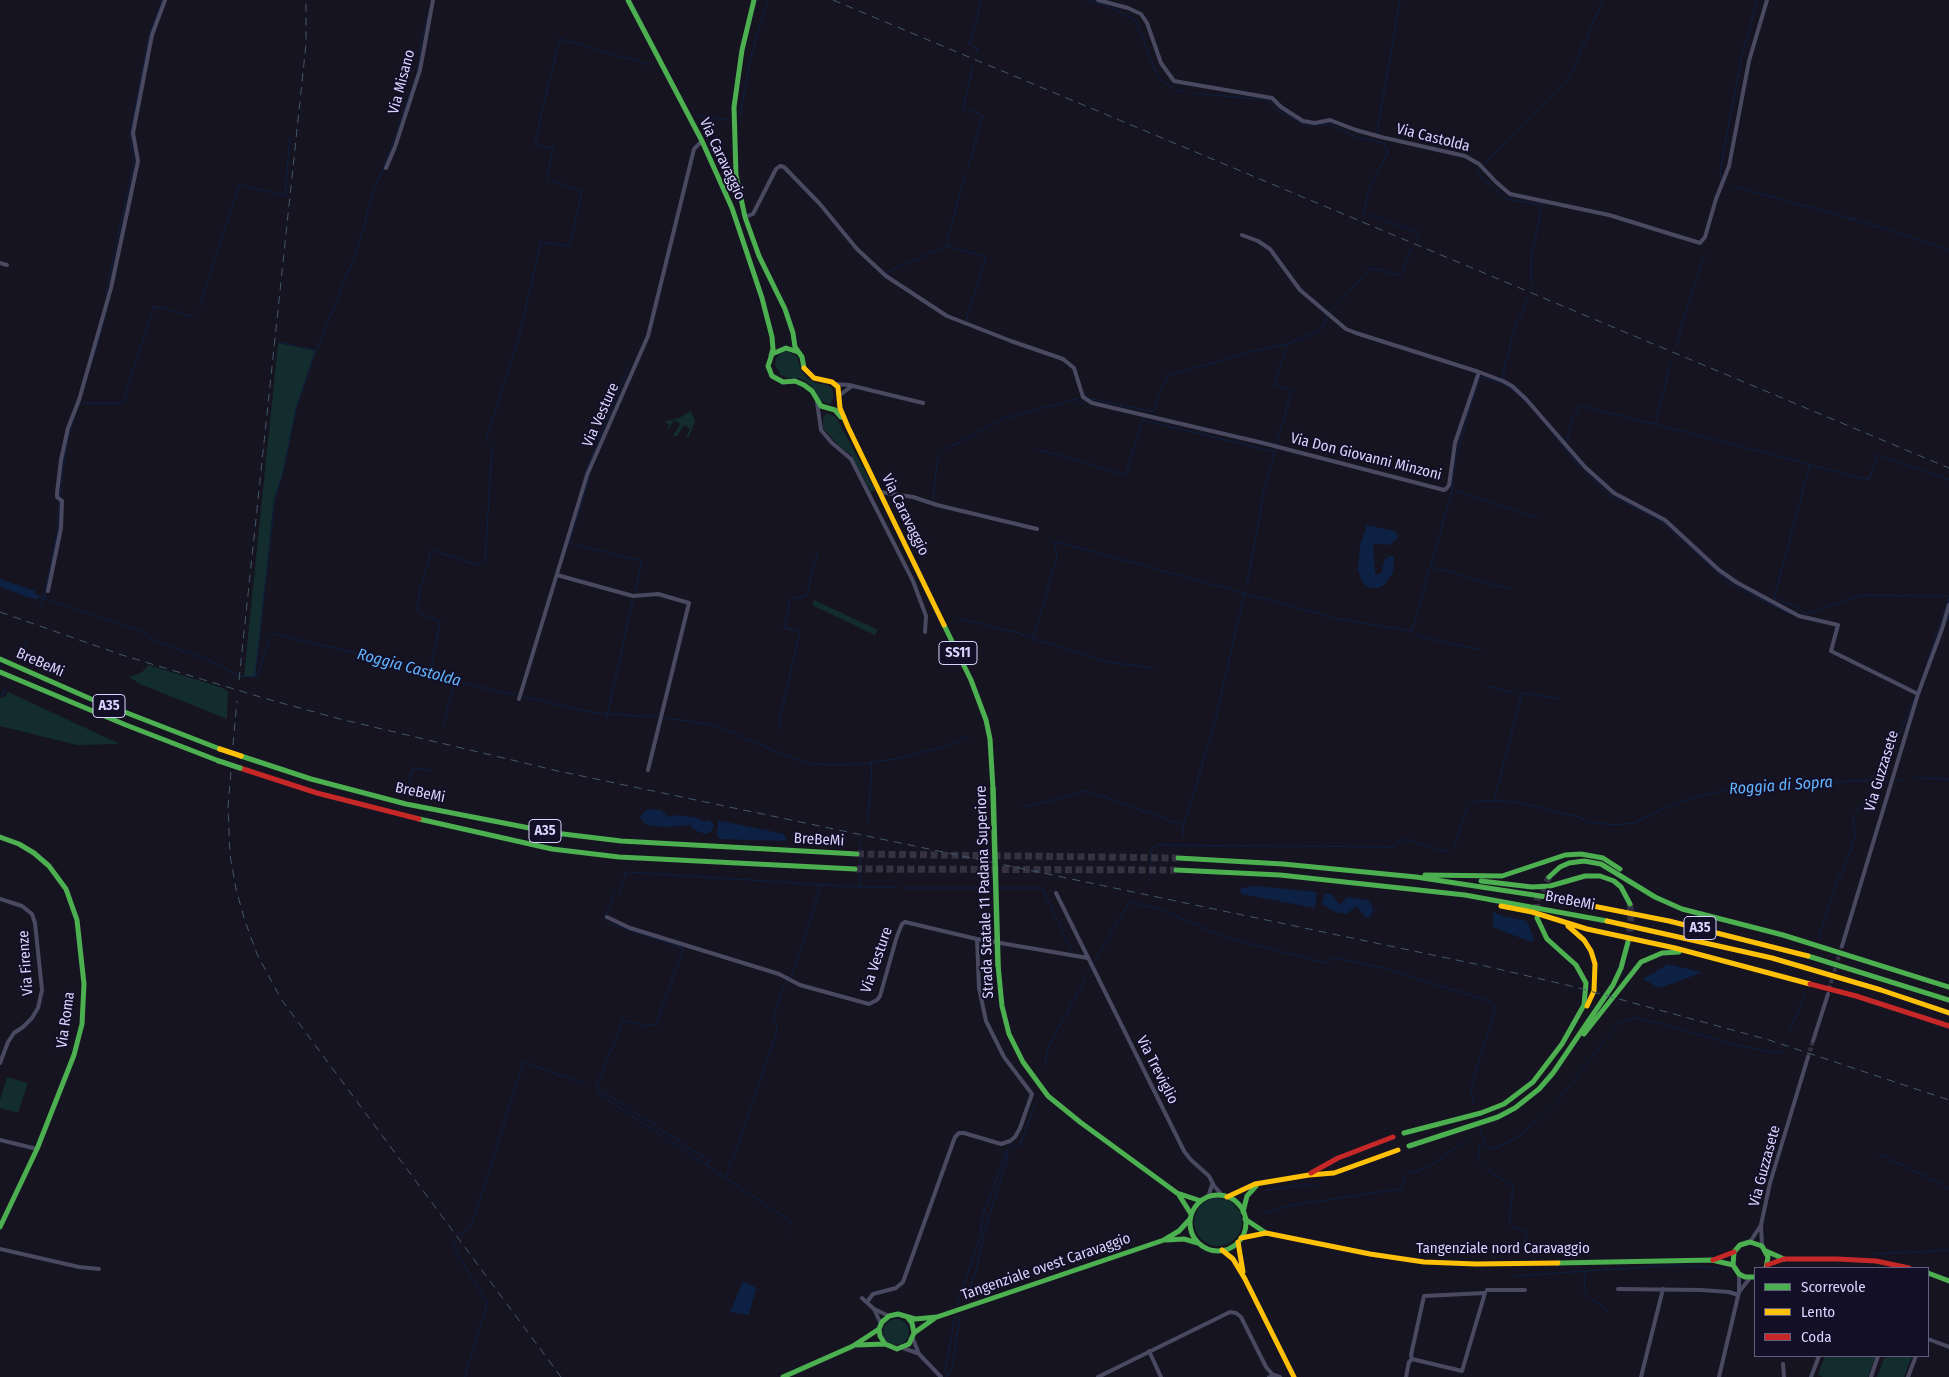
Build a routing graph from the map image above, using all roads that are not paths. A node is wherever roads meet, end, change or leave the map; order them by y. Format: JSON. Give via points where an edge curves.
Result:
{"nodes":[{"id":1,"x":165,"y":0,"type":"edge"},
{"id":2,"x":433,"y":0,"type":"edge"},
{"id":3,"x":628,"y":0,"type":"edge"},
{"id":4,"x":754,"y":0,"type":"edge"},
{"id":5,"x":1098,"y":0,"type":"edge"},
{"id":6,"x":1767,"y":0,"type":"edge"},
{"id":7,"x":702,"y":142,"type":"junction"},
{"id":8,"x":386,"y":168,"type":"dead end"},
{"id":9,"x":745,"y":217,"type":"junction"},
{"id":10,"x":1242,"y":235,"type":"dead end"},
{"id":11,"x":0,"y":263,"type":"edge"},
{"id":12,"x":7,"y":265,"type":"dead end"},
{"id":13,"x":791,"y":323,"type":"junction"},
{"id":14,"x":772,"y":337,"type":"junction"},
{"id":15,"x":782,"y":349,"type":"junction"},
{"id":16,"x":798,"y":352,"type":"junction"},
{"id":17,"x":771,"y":356,"type":"junction"},
{"id":18,"x":1479,"y":372,"type":"junction"},
{"id":19,"x":834,"y":384,"type":"junction"},
{"id":20,"x":852,"y":386,"type":"junction"},
{"id":21,"x":839,"y":397,"type":"junction"},
{"id":22,"x":817,"y":402,"type":"junction"},
{"id":23,"x":923,"y":403,"type":"dead end"},
{"id":24,"x":828,"y":408,"type":"junction"},
{"id":25,"x":819,"y":420,"type":"junction"},
{"id":26,"x":848,"y":427,"type":"junction"},
{"id":27,"x":880,"y":492,"type":"junction"},
{"id":28,"x":889,"y":494,"type":"junction"},
{"id":29,"x":884,"y":499,"type":"junction"},
{"id":30,"x":1037,"y":529,"type":"dead end"},
{"id":31,"x":557,"y":575,"type":"junction"},
{"id":32,"x":926,"y":587,"type":"joint"},
{"id":33,"x":48,"y":591,"type":"dead end"},
{"id":34,"x":1949,"y":605,"type":"edge"},
{"id":35,"x":925,"y":632,"type":"dead end"},
{"id":36,"x":0,"y":659,"type":"edge"},
{"id":37,"x":0,"y":672,"type":"edge"},
{"id":38,"x":1918,"y":694,"type":"junction"},
{"id":39,"x":519,"y":699,"type":"dead end"},
{"id":40,"x":648,"y":770,"type":"dead end"},
{"id":41,"x":0,"y":837,"type":"edge"},
{"id":42,"x":857,"y":854,"type":"tunnel mouth"},
{"id":43,"x":1178,"y":858,"type":"tunnel mouth"},
{"id":44,"x":855,"y":869,"type":"tunnel mouth"},
{"id":45,"x":1176,"y":870,"type":"tunnel mouth"},
{"id":46,"x":1416,"y":877,"type":"junction"},
{"id":47,"x":1549,"y":877,"type":"tunnel mouth"},
{"id":48,"x":1446,"y":880,"type":"junction"},
{"id":49,"x":1642,"y":888,"type":"junction"},
{"id":50,"x":1056,"y":893,"type":"dead end"},
{"id":51,"x":1465,"y":895,"type":"junction"},
{"id":52,"x":0,"y":899,"type":"edge"},
{"id":53,"x":1630,"y":904,"type":"tunnel mouth"},
{"id":54,"x":607,"y":917,"type":"dead end"},
{"id":55,"x":1537,"y":918,"type":"tunnel mouth"},
{"id":56,"x":1557,"y":920,"type":"junction"},
{"id":57,"x":977,"y":939,"type":"junction"},
{"id":58,"x":1628,"y":942,"type":"tunnel mouth"},
{"id":59,"x":1842,"y":946,"type":"tunnel mouth"},
{"id":60,"x":1696,"y":954,"type":"junction"},
{"id":61,"x":1089,"y":960,"type":"junction"},
{"id":62,"x":1949,"y":987,"type":"edge"},
{"id":63,"x":1828,"y":994,"type":"tunnel mouth"},
{"id":64,"x":1949,"y":1000,"type":"edge"},
{"id":65,"x":1949,"y":1013,"type":"edge"},
{"id":66,"x":1949,"y":1026,"type":"edge"},
{"id":67,"x":1570,"y":1031,"type":"junction"},
{"id":68,"x":1814,"y":1041,"type":"tunnel mouth"},
{"id":69,"x":1564,"y":1057,"type":"junction"},
{"id":70,"x":1808,"y":1057,"type":"tunnel mouth"},
{"id":71,"x":0,"y":1063,"type":"edge"},
{"id":72,"x":1404,"y":1134,"type":"dead end"},
{"id":73,"x":1393,"y":1137,"type":"dead end"},
{"id":74,"x":0,"y":1140,"type":"edge"},
{"id":75,"x":1409,"y":1146,"type":"dead end"},
{"id":76,"x":37,"y":1149,"type":"junction"},
{"id":77,"x":1398,"y":1150,"type":"dead end"},
{"id":78,"x":1309,"y":1175,"type":"junction"},
{"id":79,"x":1212,"y":1183,"type":"junction"},
{"id":80,"x":1260,"y":1183,"type":"junction"},
{"id":81,"x":1177,"y":1193,"type":"junction"},
{"id":82,"x":1224,"y":1196,"type":"junction"},
{"id":83,"x":1208,"y":1197,"type":"junction"},
{"id":84,"x":1201,"y":1201,"type":"junction"},
{"id":85,"x":1243,"y":1212,"type":"junction"},
{"id":86,"x":1191,"y":1217,"type":"junction"},
{"id":87,"x":1245,"y":1219,"type":"junction"},
{"id":88,"x":1762,"y":1225,"type":"junction"},
{"id":89,"x":0,"y":1227,"type":"edge"},
{"id":90,"x":1266,"y":1233,"type":"junction"},
{"id":91,"x":1164,"y":1240,"type":"junction"},
{"id":92,"x":1239,"y":1240,"type":"junction"},
{"id":93,"x":1750,"y":1242,"type":"junction"},
{"id":94,"x":1200,"y":1244,"type":"junction"},
{"id":95,"x":0,"y":1249,"type":"edge"},
{"id":96,"x":1764,"y":1249,"type":"junction"},
{"id":97,"x":1222,"y":1250,"type":"junction"},
{"id":98,"x":1734,"y":1252,"type":"junction"},
{"id":99,"x":1784,"y":1259,"type":"junction"},
{"id":100,"x":1712,"y":1260,"type":"junction"},
{"id":101,"x":1733,"y":1265,"type":"junction"},
{"id":102,"x":1766,"y":1267,"type":"edge"},
{"id":103,"x":1904,"y":1267,"type":"edge"},
{"id":104,"x":99,"y":1269,"type":"dead end"},
{"id":105,"x":1929,"y":1273,"type":"edge"},
{"id":106,"x":1740,"y":1274,"type":"junction"},
{"id":107,"x":1753,"y":1277,"type":"edge"},
{"id":108,"x":1245,"y":1278,"type":"junction"},
{"id":109,"x":1949,"y":1280,"type":"edge"},
{"id":110,"x":1618,"y":1289,"type":"dead end"},
{"id":111,"x":1663,"y":1289,"type":"junction"},
{"id":112,"x":1487,"y":1290,"type":"dead end"},
{"id":113,"x":1525,"y":1290,"type":"dead end"},
{"id":114,"x":1739,"y":1293,"type":"junction"},
{"id":115,"x":862,"y":1298,"type":"dead end"},
{"id":116,"x":867,"y":1302,"type":"junction"},
{"id":117,"x":874,"y":1309,"type":"junction"},
{"id":118,"x":889,"y":1316,"type":"junction"},
{"id":119,"x":937,"y":1317,"type":"junction"},
{"id":120,"x":908,"y":1318,"type":"junction"},
{"id":121,"x":880,"y":1327,"type":"junction"},
{"id":122,"x":914,"y":1336,"type":"junction"},
{"id":123,"x":1929,"y":1339,"type":"edge"},
{"id":124,"x":884,"y":1344,"type":"junction"},
{"id":125,"x":853,"y":1346,"type":"junction"},
{"id":126,"x":1949,"y":1347,"type":"edge"},
{"id":127,"x":903,"y":1348,"type":"junction"},
{"id":128,"x":1149,"y":1351,"type":"junction"},
{"id":129,"x":919,"y":1354,"type":"junction"},
{"id":130,"x":1819,"y":1357,"type":"edge"},
{"id":131,"x":1878,"y":1357,"type":"edge"},
{"id":132,"x":1916,"y":1357,"type":"edge"},
{"id":133,"x":1412,"y":1359,"type":"junction"},
{"id":134,"x":1783,"y":1364,"type":"dead end"},
{"id":135,"x":1270,"y":1376,"type":"edge"},
{"id":136,"x":782,"y":1377,"type":"edge"},
{"id":137,"x":941,"y":1377,"type":"edge"},
{"id":138,"x":1098,"y":1377,"type":"edge"},
{"id":139,"x":1161,"y":1377,"type":"edge"},
{"id":140,"x":1280,"y":1377,"type":"edge"},
{"id":141,"x":1294,"y":1377,"type":"edge"},
{"id":142,"x":1406,"y":1377,"type":"edge"},
{"id":143,"x":1641,"y":1377,"type":"edge"},
{"id":144,"x":1719,"y":1377,"type":"edge"},
{"id":145,"x":1784,"y":1377,"type":"edge"},
{"id":146,"x":1811,"y":1377,"type":"edge"},
{"id":147,"x":1871,"y":1377,"type":"edge"},
{"id":148,"x":1908,"y":1377,"type":"edge"}],
"edges":[{"from":1,"to":33,"type":"street","via":[[152,35],[133,133],[138,161],[111,288],[61,460],[57,497],[62,501],[61,528]]},
{"from":2,"to":8,"type":"street","name":"Via Misano","via":[[420,70]]},
{"from":3,"to":7,"type":"main road","name":"Via Caravaggio"},
{"from":4,"to":9,"type":"main road","name":"Via Caravaggio","via":[[742,50],[733,128],[736,175]]},
{"from":5,"to":6,"type":"street","name":"Via Castolda","via":[[1141,14],[1161,63],[1174,81],[1272,98],[1303,121],[1330,120],[1381,137],[1465,156],[1479,164],[1510,194],[1609,215],[1700,243],[1726,176],[1749,61]]},
{"from":7,"to":14,"type":"main road","name":"Via Caravaggio","via":[[745,244]]},
{"from":7,"to":31,"type":"street","name":"Via Vesture","via":[[694,149],[648,336],[588,475]]},
{"from":9,"to":13,"type":"main road","name":"Via Caravaggio","via":[[758,256]]},
{"from":9,"to":18,"type":"street","name":"Via Don Giovanni Minzoni","via":[[753,214],[776,168],[784,167],[857,249],[886,276],[947,316],[1063,359],[1074,368],[1083,397],[1092,403],[1444,490],[1449,485],[1455,443]]},
{"from":10,"to":18,"type":"street","via":[[1270,249],[1300,290],[1346,329]]},
{"from":11,"to":12,"type":"street"},
{"from":13,"to":15,"type":"main road","via":[[790,337]]},
{"from":13,"to":16,"type":"main road","name":"Via Caravaggio"},
{"from":14,"to":15,"type":"main road","name":"Via Caravaggio"},
{"from":14,"to":17,"type":"main road","name":"Via Caravaggio"},
{"from":15,"to":16,"type":"main road"},
{"from":15,"to":17,"type":"main road"},
{"from":16,"to":19,"type":"main road","name":"Via Caravaggio","via":[[806,372]]},
{"from":17,"to":22,"type":"main road","name":"Via Caravaggio","via":[[769,368],[774,378],[804,385],[812,391]]},
{"from":18,"to":38,"type":"street","via":[[1520,392],[1585,467],[1619,496],[1665,520],[1730,578],[1799,616],[1838,625],[1831,651]]},
{"from":19,"to":20,"type":"street","name":"Via Caravaggio"},
{"from":19,"to":21,"type":"main road","name":"Via Caravaggio","via":[[838,387]]},
{"from":20,"to":21,"type":"street"},
{"from":20,"to":23,"type":"street","name":"Via Caravaggio"},
{"from":21,"to":24,"type":"main road","via":[[835,405]]},
{"from":21,"to":26,"type":"main road","name":"Via Caravaggio"},
{"from":22,"to":24,"type":"main road","name":"Via Caravaggio"},
{"from":22,"to":25,"type":"street"},
{"from":24,"to":25,"type":"street"},
{"from":24,"to":26,"type":"main road","name":"Via Caravaggio","via":[[838,412]]},
{"from":25,"to":35,"type":"street","via":[[824,434],[851,459],[861,478],[917,592],[926,616]]},
{"from":26,"to":27,"type":"main road","name":"Via Caravaggio"},
{"from":27,"to":28,"type":"street"},
{"from":27,"to":29,"type":"main road","name":"Via Caravaggio"},
{"from":28,"to":29,"type":"street"},
{"from":28,"to":30,"type":"street","via":[[913,497]]},
{"from":29,"to":32,"type":"main road","name":"Via Caravaggio"},
{"from":31,"to":39,"type":"street","name":"Via Vesture"},
{"from":31,"to":40,"type":"street","via":[[633,596],[658,594],[689,603]]},
{"from":32,"to":81,"type":"main road","name":"Strada Statale 11 Padana Superiore","number":"SS11","bridge":true,"via":[[971,680],[991,744],[998,965],[1002,1006],[1009,1034],[1023,1062],[1054,1102]]},
{"from":34,"to":38,"type":"street","name":"Via Guzzasete"},
{"from":36,"to":42,"type":"main road","name":"BreBeMi","number":"A35","bridge":true,"via":[[91,699],[220,749],[311,779],[406,804],[555,833],[621,842]]},
{"from":37,"to":44,"type":"main road","name":"BreBeMi","number":"A35","bridge":true,"via":[[219,761],[386,812],[552,849],[619,857]]},
{"from":38,"to":59,"type":"street","name":"Via Guzzasete"},
{"from":41,"to":76,"type":"main road","name":"Via Roma","via":[[34,852],[59,878],[73,904],[81,950],[84,984],[82,1024],[74,1056]]},
{"from":43,"to":46,"type":"main road","name":"BreBeMi","number":"A35"},
{"from":45,"to":51,"type":"main road","name":"BreBeMi","number":"A35","via":[[1280,875]]},
{"from":46,"to":48,"type":"main road","name":"BreBeMi","number":"A35"},
{"from":46,"to":49,"type":"main road","via":[[1446,874],[1502,876],[1560,856],[1581,854],[1611,863]]},
{"from":47,"to":49,"type":"main road","via":[[1564,865],[1590,862],[1611,869]]},
{"from":48,"to":53,"type":"main road","via":[[1464,878],[1532,887],[1600,876],[1621,887]]},
{"from":48,"to":64,"type":"main road","name":"BreBeMi","number":"A35","via":[[1576,902],[1698,928],[1793,952]]},
{"from":49,"to":62,"type":"main road","via":[[1682,909],[1783,935]]},
{"from":50,"to":61,"type":"street"},
{"from":51,"to":56,"type":"main road"},
{"from":51,"to":65,"type":"main road","name":"BreBeMi","number":"A35","via":[[1608,920],[1731,948]]},
{"from":52,"to":71,"type":"street","name":"Via Firenze","via":[[22,906],[32,914],[42,990],[38,1008],[11,1038]]},
{"from":54,"to":57,"type":"street","name":"Via Vesture","via":[[630,928],[779,974],[800,985],[869,1004],[880,996],[897,936],[905,922]]},
{"from":55,"to":67,"type":"main road","via":[[1548,939],[1576,965],[1586,983],[1584,1005]]},
{"from":56,"to":60,"type":"main road"},
{"from":56,"to":67,"type":"main road","via":[[1581,936],[1595,964],[1592,995]]},
{"from":57,"to":61,"type":"street","name":"Via Vesture"},
{"from":57,"to":116,"type":"street","via":[[979,988],[986,1021],[1004,1057],[1032,1094],[1020,1128],[1010,1141],[1000,1144],[964,1132],[955,1137],[903,1282],[896,1288],[876,1293]]},
{"from":58,"to":69,"type":"main road","via":[[1618,976]]},
{"from":60,"to":66,"type":"main road","via":[[1856,996]]},
{"from":60,"to":69,"type":"main road","via":[[1668,952],[1641,962]]},
{"from":61,"to":79,"type":"street","name":"Via Treviglio","via":[[1182,1147]]},
{"from":63,"to":68,"type":"street"},
{"from":67,"to":72,"type":"main road","via":[[1540,1075],[1512,1099],[1481,1113]]},
{"from":69,"to":75,"type":"main road","via":[[1538,1089],[1510,1111]]},
{"from":70,"to":88,"type":"street","name":"Via Guzzasete","via":[[1770,1183]]},
{"from":73,"to":78,"type":"main road","via":[[1338,1158]]},
{"from":74,"to":76,"type":"street"},
{"from":76,"to":89,"type":"main road","name":"Via Roma"},
{"from":77,"to":78,"type":"main road","via":[[1334,1173]]},
{"from":78,"to":80,"type":"main road"},
{"from":79,"to":82,"type":"street","name":"Via Treviglio"},
{"from":79,"to":83,"type":"street"},
{"from":80,"to":82,"type":"main road"},
{"from":80,"to":85,"type":"main road","via":[[1247,1196]]},
{"from":81,"to":84,"type":"main road","name":"Strada Statale 11 Padana Superiore"},
{"from":81,"to":86,"type":"main road","name":"Strada Statale 11 Padana Superiore"},
{"from":82,"to":83,"type":"main road"},
{"from":82,"to":85,"type":"main road","via":[[1236,1202]]},
{"from":83,"to":84,"type":"main road"},
{"from":84,"to":86,"type":"main road"},
{"from":85,"to":87,"type":"main road"},
{"from":86,"to":91,"type":"main road","name":"Tangenziale ovest Caravaggio","via":[[1180,1230]]},
{"from":86,"to":94,"type":"main road","via":[[1193,1234]]},
{"from":87,"to":90,"type":"main road","name":"Tangenziale nord Caravaggio"},
{"from":87,"to":92,"type":"main road"},
{"from":88,"to":93,"type":"street","name":"Via Guzzasete"},
{"from":88,"to":96,"type":"street","name":"Via Guzzasete"},
{"from":90,"to":92,"type":"main road","name":"Tangenziale nord Caravaggio"},
{"from":90,"to":100,"type":"main road","name":"Tangenziale nord Caravaggio","via":[[1424,1262]]},
{"from":91,"to":94,"type":"main road","name":"Tangenziale ovest Caravaggio","via":[[1184,1239]]},
{"from":91,"to":119,"type":"main road","name":"Tangenziale ovest Caravaggio"},
{"from":92,"to":97,"type":"main road"},
{"from":92,"to":108,"type":"main road"},
{"from":93,"to":96,"type":"main road"},
{"from":93,"to":98,"type":"main road","name":"Tangenziale nord Caravaggio","via":[[1740,1245]]},
{"from":94,"to":97,"type":"main road"},
{"from":95,"to":104,"type":"street"},
{"from":96,"to":99,"type":"main road"},
{"from":96,"to":102,"type":"main road"},
{"from":97,"to":108,"type":"main road"},
{"from":98,"to":100,"type":"main road","name":"Tangenziale nord Caravaggio"},
{"from":98,"to":101,"type":"main road"},
{"from":99,"to":102,"type":"main road"},
{"from":99,"to":103,"type":"main road","via":[[1837,1259]]},
{"from":100,"to":101,"type":"main road","name":"Tangenziale nord Caravaggio"},
{"from":101,"to":106,"type":"main road"},
{"from":105,"to":109,"type":"main road"},
{"from":106,"to":107,"type":"main road"},
{"from":106,"to":114,"type":"street"},
{"from":107,"to":114,"type":"street"},
{"from":108,"to":141,"type":"main road"},
{"from":110,"to":111,"type":"street"},
{"from":111,"to":114,"type":"street"},
{"from":111,"to":143,"type":"street"},
{"from":112,"to":113,"type":"street"},
{"from":114,"to":144,"type":"street"},
{"from":115,"to":116,"type":"street"},
{"from":116,"to":117,"type":"street"},
{"from":117,"to":118,"type":"street"},
{"from":117,"to":121,"type":"street"},
{"from":118,"to":120,"type":"main road","name":"Tangenziale ovest Caravaggio","via":[[901,1314]]},
{"from":118,"to":121,"type":"main road"},
{"from":119,"to":120,"type":"main road","name":"Tangenziale ovest Caravaggio"},
{"from":119,"to":122,"type":"main road","name":"Tangenziale ovest Caravaggio"},
{"from":120,"to":122,"type":"main road"},
{"from":121,"to":124,"type":"main road"},
{"from":121,"to":125,"type":"main road"},
{"from":122,"to":127,"type":"main road","name":"Tangenziale ovest Caravaggio"},
{"from":122,"to":129,"type":"street"},
{"from":123,"to":126,"type":"street"},
{"from":124,"to":125,"type":"main road"},
{"from":124,"to":127,"type":"main road","via":[[893,1349]]},
{"from":125,"to":136,"type":"main road"},
{"from":127,"to":129,"type":"street"},
{"from":128,"to":135,"type":"street","via":[[1234,1312],[1241,1317]]},
{"from":128,"to":138,"type":"street"},
{"from":128,"to":139,"type":"street"},
{"from":129,"to":137,"type":"street"},
{"from":130,"to":146,"type":"street"},
{"from":131,"to":147,"type":"street"},
{"from":132,"to":148,"type":"street"},
{"from":133,"to":133,"type":"street","via":[[1424,1296],[1485,1293],[1462,1371]]},
{"from":133,"to":142,"type":"street"},
{"from":134,"to":145,"type":"street"},
{"from":135,"to":140,"type":"street"}]}
